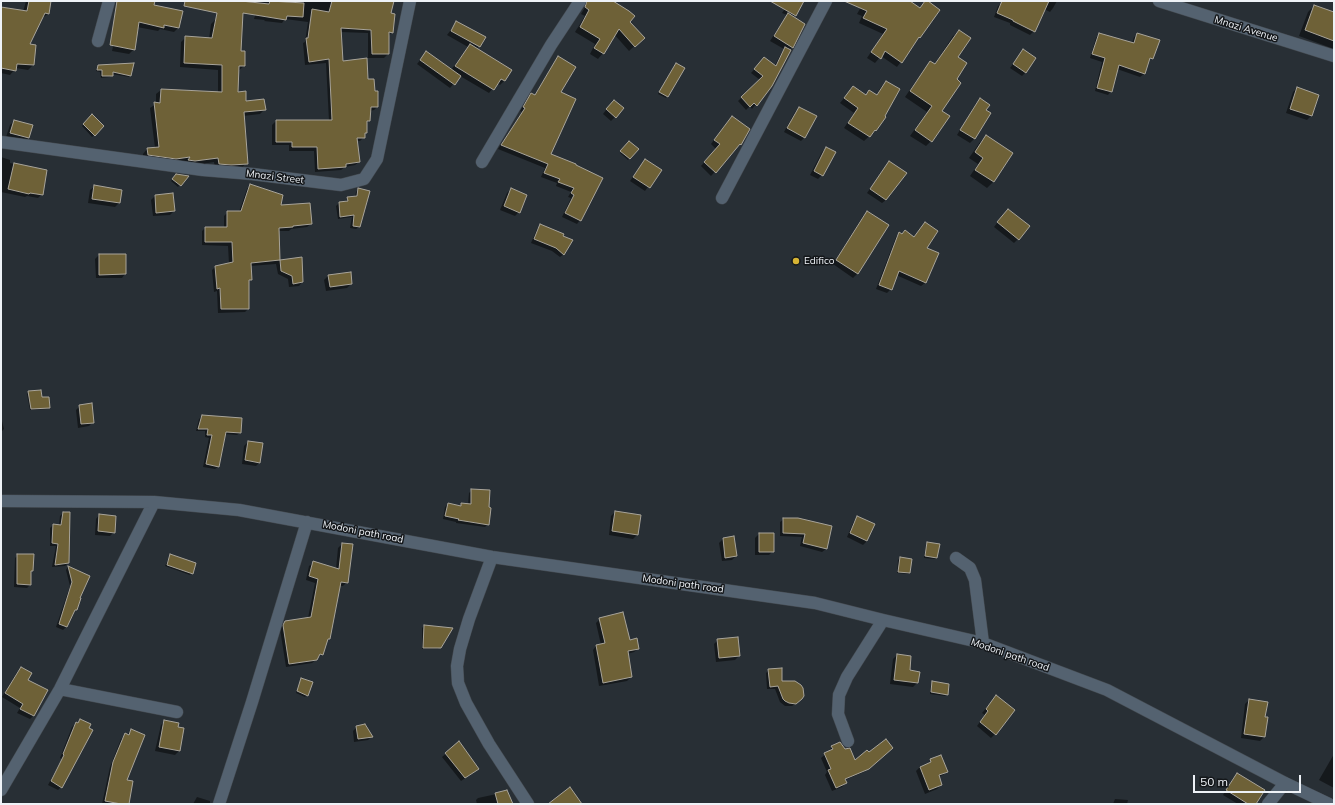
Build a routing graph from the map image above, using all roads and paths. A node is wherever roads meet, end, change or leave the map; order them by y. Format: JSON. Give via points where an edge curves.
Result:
{"nodes":[{"id":1,"x":109,"y":1,"type":"edge"},
{"id":2,"x":410,"y":1,"type":"edge"},
{"id":3,"x":580,"y":1,"type":"edge"},
{"id":4,"x":826,"y":1,"type":"edge"},
{"id":5,"x":1159,"y":1,"type":"edge"},
{"id":6,"x":98,"y":41,"type":"dead end"},
{"id":7,"x":1334,"y":56,"type":"edge"},
{"id":8,"x":1,"y":142,"type":"edge"},
{"id":9,"x":482,"y":162,"type":"dead end"},
{"id":10,"x":722,"y":198,"type":"dead end"},
{"id":11,"x":1,"y":501,"type":"edge"},
{"id":12,"x":154,"y":502,"type":"junction"},
{"id":13,"x":307,"y":522,"type":"junction"},
{"id":14,"x":492,"y":557,"type":"junction"},
{"id":15,"x":956,"y":558,"type":"dead end"},
{"id":16,"x":883,"y":620,"type":"junction"},
{"id":17,"x":983,"y":643,"type":"junction"},
{"id":18,"x":60,"y":690,"type":"junction"},
{"id":19,"x":177,"y":712,"type":"dead end"},
{"id":20,"x":848,"y":741,"type":"dead end"},
{"id":21,"x":1285,"y":783,"type":"junction"},
{"id":22,"x":1,"y":790,"type":"edge"},
{"id":23,"x":219,"y":804,"type":"edge"},
{"id":24,"x":528,"y":804,"type":"edge"},
{"id":25,"x":1268,"y":804,"type":"edge"},
{"id":26,"x":1328,"y":804,"type":"edge"}],
"edges":[{"from":1,"to":6,"type":"street"},
{"from":2,"to":8,"type":"street","name":"Mnazi Street","via":[[377,159],[364,178],[341,185],[203,170]]},
{"from":3,"to":9,"type":"street"},
{"from":4,"to":10,"type":"street"},
{"from":5,"to":7,"type":"street","name":"Mnazi Avenue"},
{"from":11,"to":12,"type":"street","name":"Modoni path road"},
{"from":12,"to":13,"type":"street","name":"Modoni path road","via":[[239,510]]},
{"from":12,"to":18,"type":"street"},
{"from":13,"to":14,"type":"street","name":"Modoni path road"},
{"from":13,"to":23,"type":"street"},
{"from":14,"to":16,"type":"street","name":"Modoni path road","via":[[816,603]]},
{"from":14,"to":24,"type":"street","via":[[460,649],[458,682],[466,703],[489,744]]},
{"from":15,"to":17,"type":"street","via":[[970,568],[975,580]]},
{"from":16,"to":17,"type":"street","name":"Modoni path road"},
{"from":16,"to":20,"type":"street","via":[[847,677],[839,695],[838,714]]},
{"from":17,"to":21,"type":"street","name":"Modoni path road","via":[[1107,690]]},
{"from":18,"to":19,"type":"street"},
{"from":18,"to":22,"type":"street"},
{"from":21,"to":25,"type":"street"},
{"from":21,"to":26,"type":"street","name":"Modoni path road"}]}
